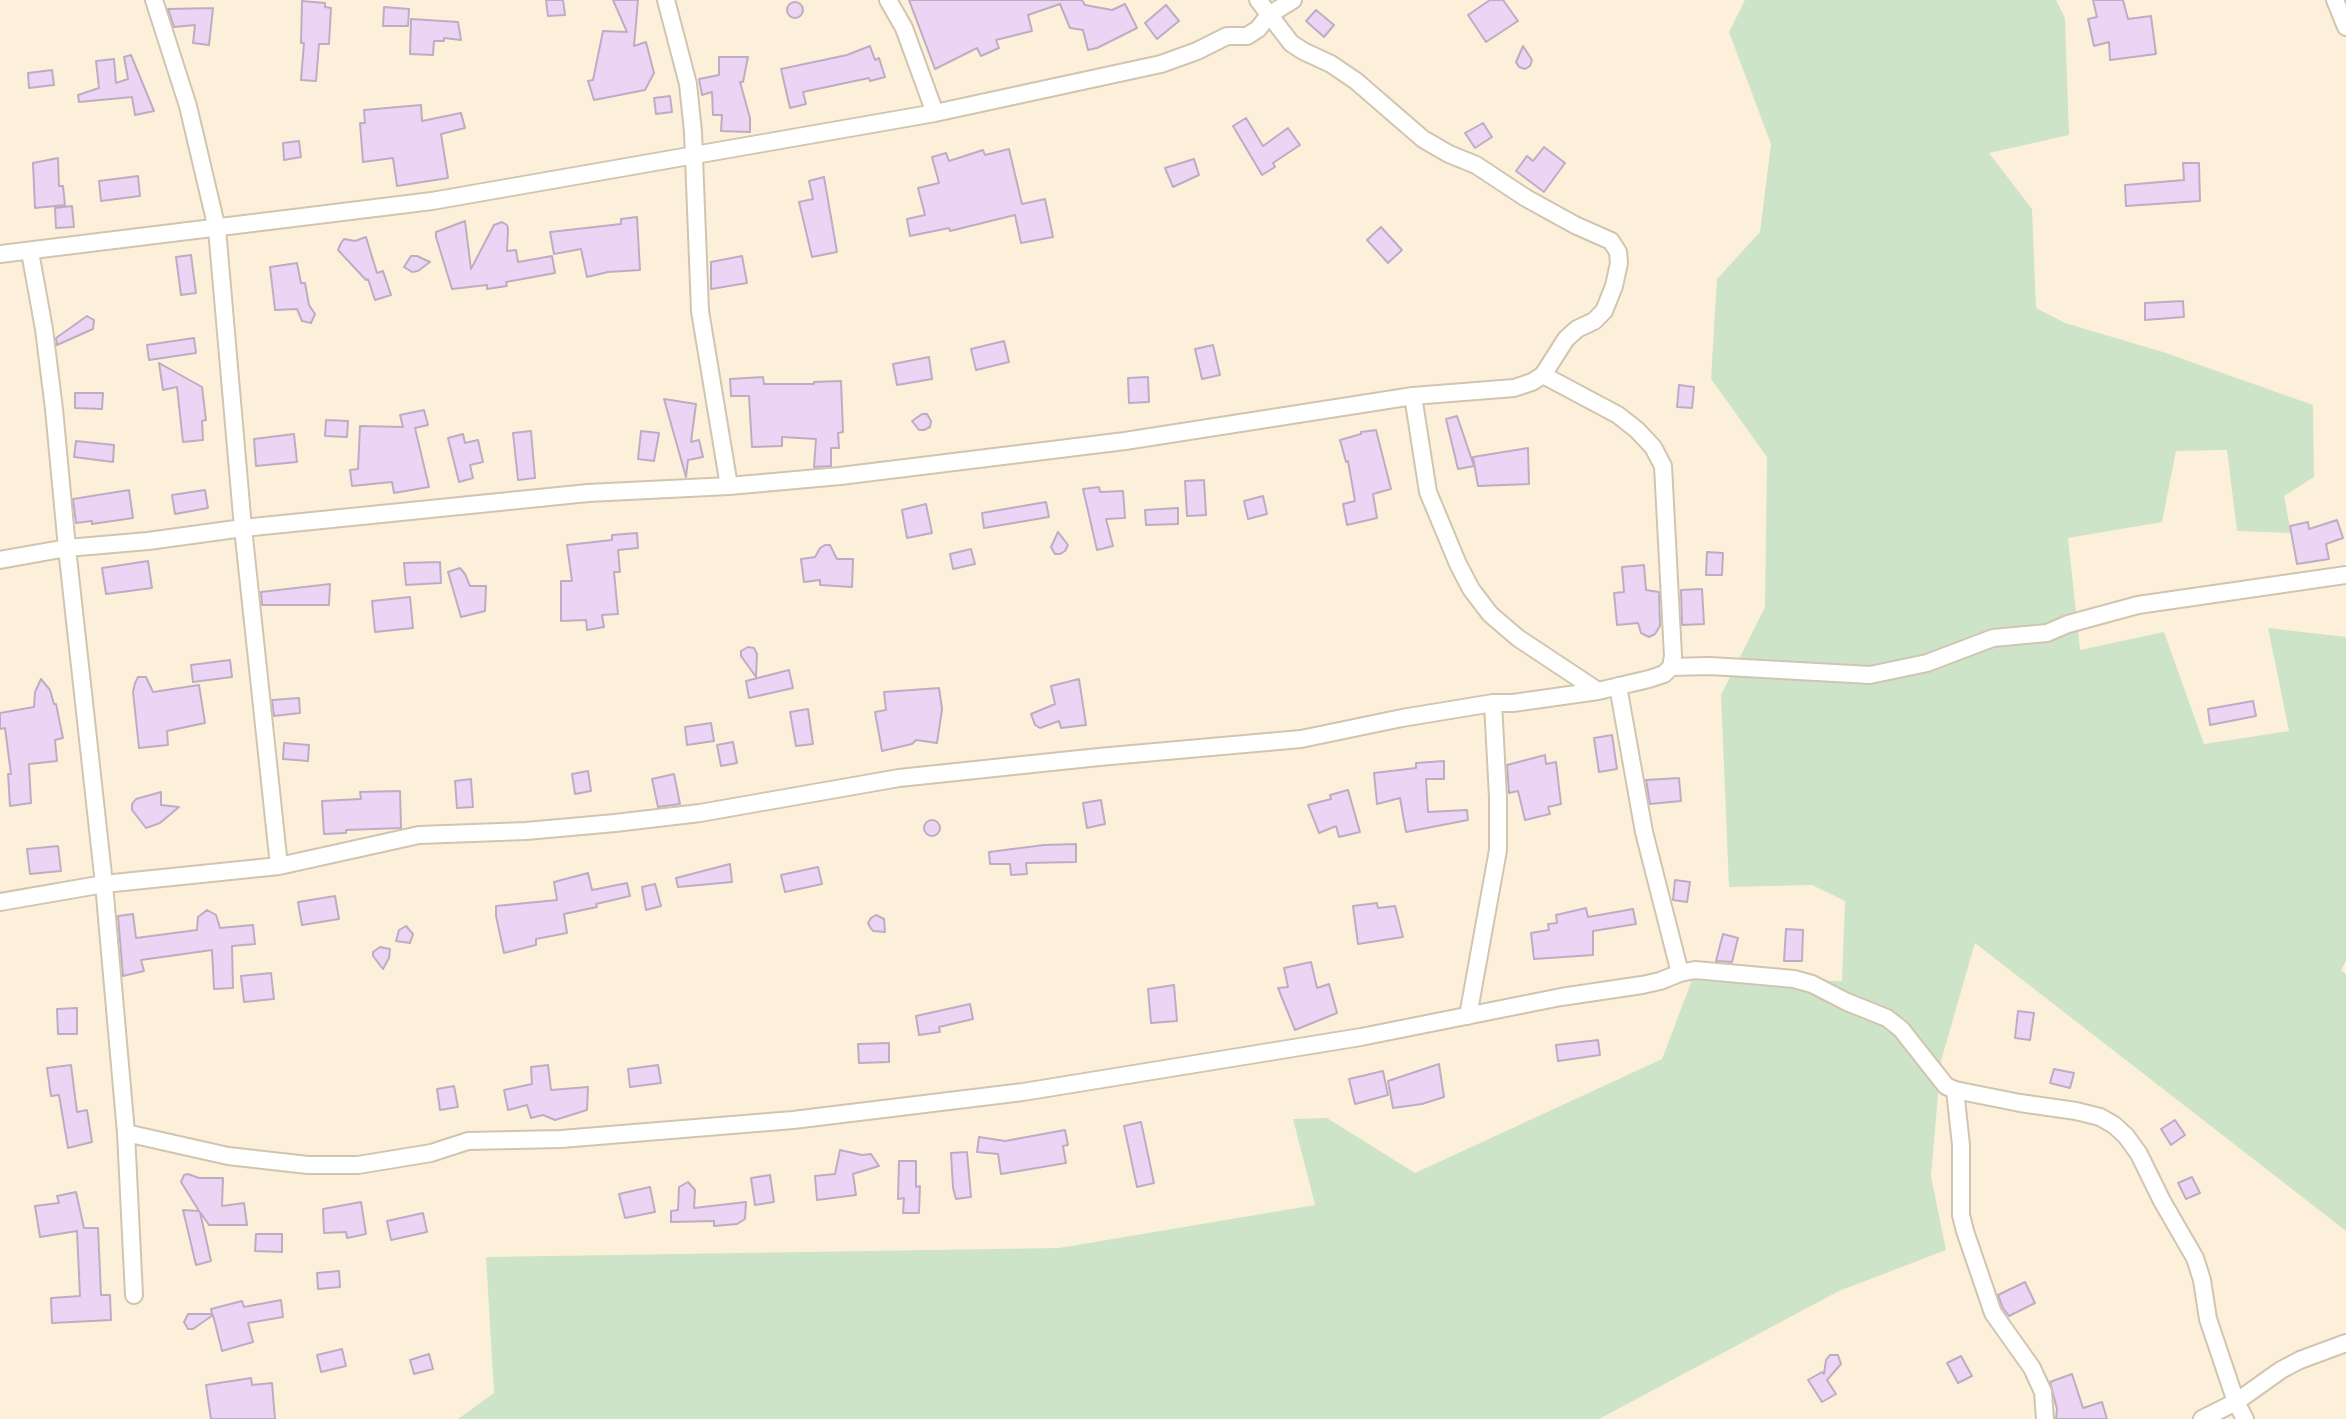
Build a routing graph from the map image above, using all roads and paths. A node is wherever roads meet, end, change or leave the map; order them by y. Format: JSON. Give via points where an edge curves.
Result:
{"nodes":[{"id":1,"x":154,"y":0,"type":"edge"},
{"id":2,"x":666,"y":0,"type":"edge"},
{"id":3,"x":888,"y":0,"type":"edge"},
{"id":4,"x":1258,"y":0,"type":"edge"},
{"id":5,"x":1293,"y":0,"type":"edge"},
{"id":6,"x":2335,"y":0,"type":"edge"},
{"id":7,"x":1269,"y":15,"type":"junction"},
{"id":8,"x":2346,"y":27,"type":"edge"},
{"id":9,"x":935,"y":113,"type":"junction"},
{"id":10,"x":693,"y":155,"type":"junction"},
{"id":11,"x":217,"y":229,"type":"junction"},
{"id":12,"x":30,"y":252,"type":"junction"},
{"id":13,"x":0,"y":254,"type":"edge"},
{"id":14,"x":1543,"y":375,"type":"junction"},
{"id":15,"x":1413,"y":396,"type":"junction"},
{"id":16,"x":729,"y":486,"type":"junction"},
{"id":17,"x":243,"y":528,"type":"junction"},
{"id":18,"x":67,"y":548,"type":"junction"},
{"id":19,"x":0,"y":560,"type":"edge"},
{"id":20,"x":2346,"y":575,"type":"edge"},
{"id":21,"x":1671,"y":667,"type":"junction"},
{"id":22,"x":1618,"y":686,"type":"junction"},
{"id":23,"x":1598,"y":691,"type":"junction"},
{"id":24,"x":1493,"y":703,"type":"junction"},
{"id":25,"x":279,"y":866,"type":"junction"},
{"id":26,"x":104,"y":884,"type":"junction"},
{"id":27,"x":0,"y":902,"type":"edge"},
{"id":28,"x":1680,"y":973,"type":"junction"},
{"id":29,"x":1468,"y":1016,"type":"junction"},
{"id":30,"x":1955,"y":1090,"type":"junction"},
{"id":31,"x":126,"y":1133,"type":"junction"},
{"id":32,"x":134,"y":1295,"type":"dead end"},
{"id":33,"x":2346,"y":1343,"type":"edge"},
{"id":34,"x":2236,"y":1402,"type":"junction"},
{"id":35,"x":2045,"y":1419,"type":"edge"},
{"id":36,"x":2202,"y":1419,"type":"edge"},
{"id":37,"x":2245,"y":1419,"type":"edge"}],
"edges":[{"from":1,"to":11,"type":"street","via":[[188,106]]},
{"from":2,"to":10,"type":"street","via":[[688,84]]},
{"from":3,"to":9,"type":"street","via":[[904,28]]},
{"from":4,"to":7,"type":"street"},
{"from":5,"to":7,"type":"street"},
{"from":6,"to":8,"type":"street"},
{"from":7,"to":9,"type":"street","via":[[1247,36],[1227,36],[1161,64]]},
{"from":7,"to":14,"type":"street","via":[[1291,43],[1356,81],[1423,139],[1611,241],[1619,263],[1604,311],[1566,339]]},
{"from":9,"to":10,"type":"street"},
{"from":10,"to":11,"type":"street","via":[[432,201]]},
{"from":10,"to":16,"type":"street","via":[[700,311]]},
{"from":11,"to":12,"type":"street"},
{"from":11,"to":17,"type":"street"},
{"from":12,"to":13,"type":"street"},
{"from":12,"to":18,"type":"street","via":[[44,329]]},
{"from":14,"to":15,"type":"street","via":[[1514,388]]},
{"from":14,"to":21,"type":"street","via":[[1618,415],[1653,447],[1663,466]]},
{"from":15,"to":16,"type":"street","via":[[1125,441]]},
{"from":15,"to":23,"type":"street","via":[[1428,492],[1471,589],[1518,638]]},
{"from":16,"to":17,"type":"street","via":[[588,493]]},
{"from":17,"to":18,"type":"street"},
{"from":17,"to":25,"type":"street"},
{"from":18,"to":19,"type":"street"},
{"from":18,"to":26,"type":"street"},
{"from":20,"to":21,"type":"street","via":[[2138,605],[2047,633],[1993,638],[1927,663],[1870,675]]},
{"from":21,"to":22,"type":"street","via":[[1664,674]]},
{"from":22,"to":23,"type":"street"},
{"from":22,"to":28,"type":"street","via":[[1644,832]]},
{"from":23,"to":24,"type":"street"},
{"from":24,"to":25,"type":"street","via":[[1301,739],[899,778],[700,813],[526,831],[419,835]]},
{"from":24,"to":29,"type":"street","via":[[1498,850]]},
{"from":25,"to":26,"type":"street"},
{"from":26,"to":27,"type":"street"},
{"from":26,"to":31,"type":"street"},
{"from":28,"to":29,"type":"street","via":[[1642,985]]},
{"from":28,"to":30,"type":"street","via":[[1695,970],[1812,984],[1887,1018]]},
{"from":29,"to":31,"type":"street","via":[[1023,1092],[793,1120],[561,1139],[468,1141],[358,1165],[228,1156]]},
{"from":30,"to":34,"type":"street","via":[[2100,1117],[2126,1136],[2200,1268],[2208,1319]]},
{"from":30,"to":35,"type":"street","via":[[1965,1231],[1993,1313],[2043,1392]]},
{"from":31,"to":32,"type":"street"},
{"from":33,"to":34,"type":"street","via":[[2281,1370]]},
{"from":34,"to":36,"type":"street"},
{"from":34,"to":37,"type":"street"}]}
